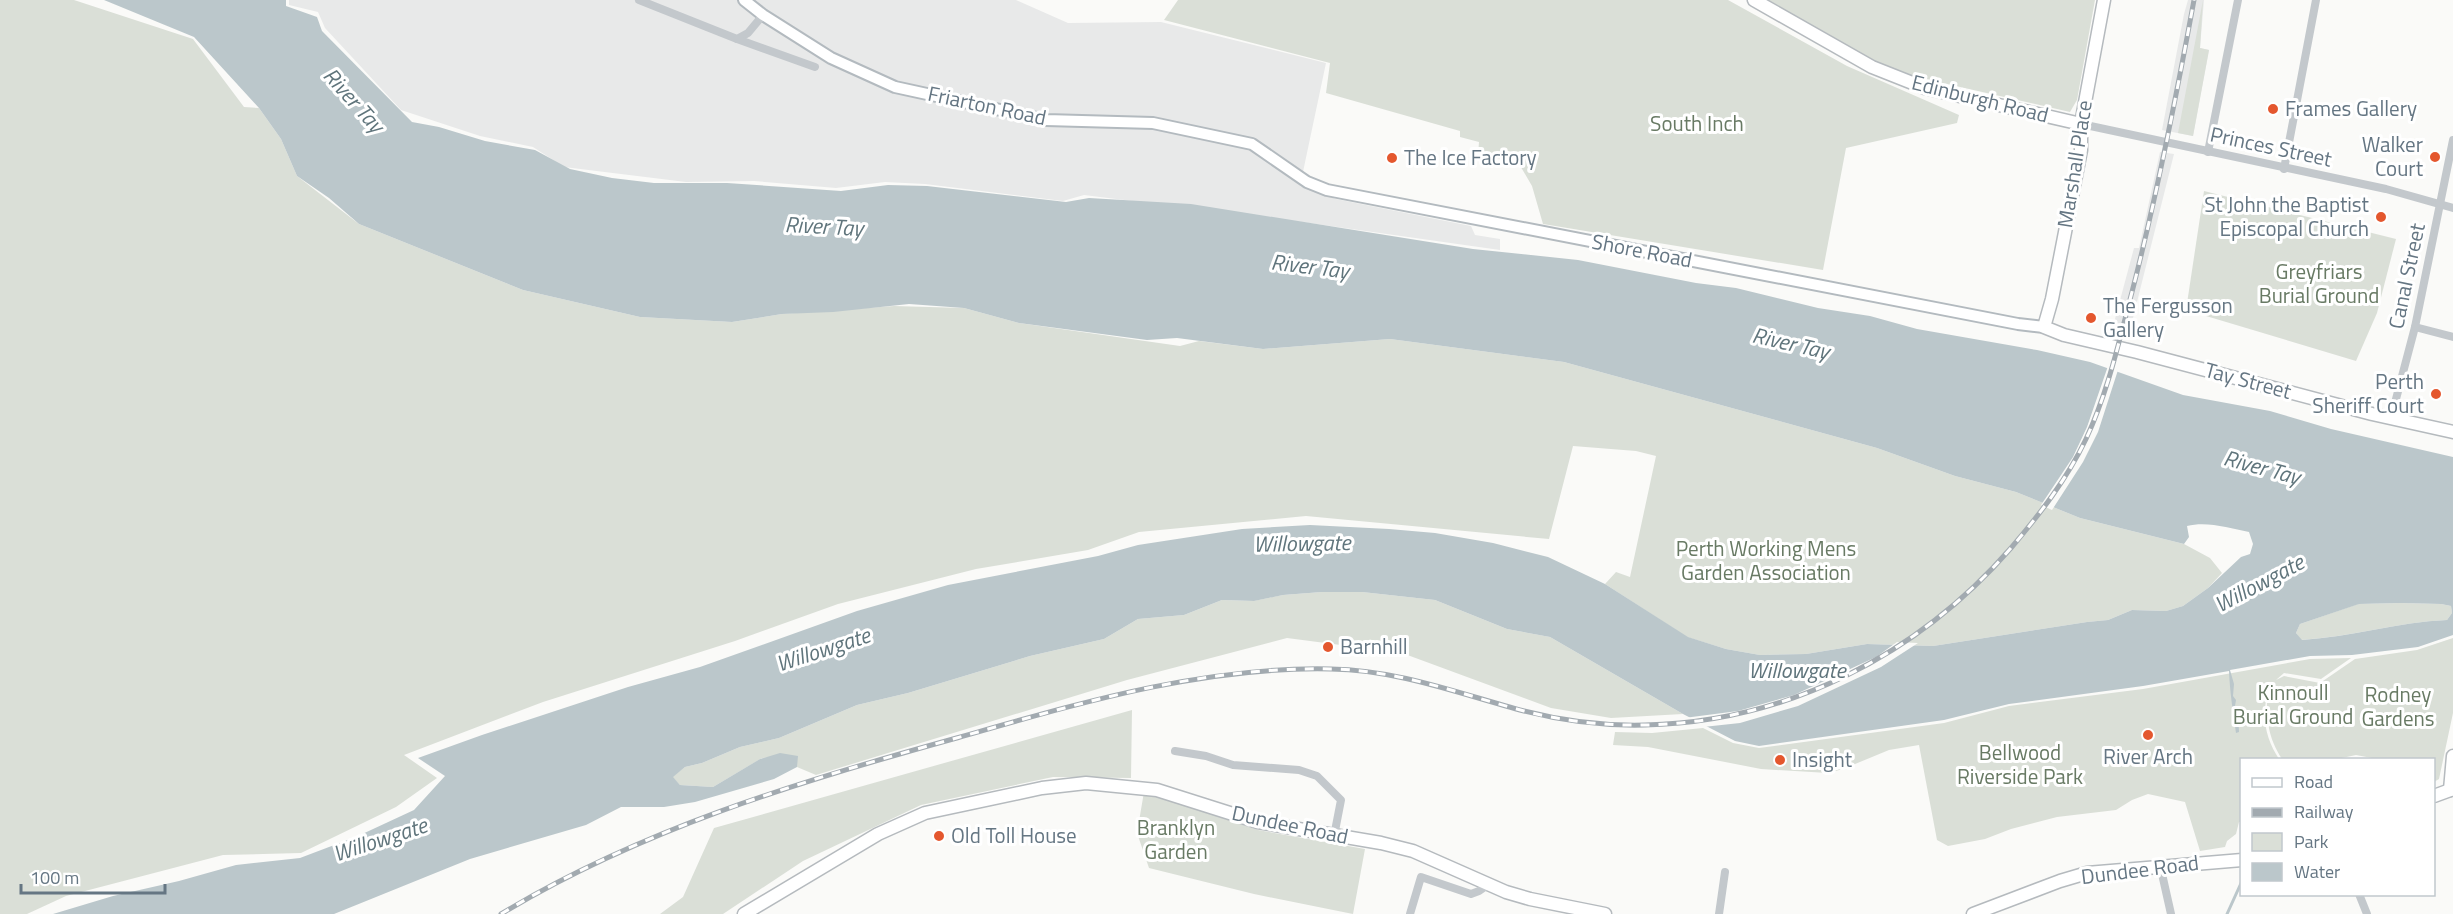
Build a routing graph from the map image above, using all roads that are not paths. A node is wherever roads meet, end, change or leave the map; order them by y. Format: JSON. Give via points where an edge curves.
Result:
{"nodes":[{"id":1,"x":639,"y":0,"type":"edge"},
{"id":2,"x":744,"y":0,"type":"edge"},
{"id":3,"x":1754,"y":0,"type":"edge"},
{"id":4,"x":2104,"y":0,"type":"edge"},
{"id":5,"x":2238,"y":0,"type":"edge"},
{"id":6,"x":2316,"y":0,"type":"edge"},
{"id":7,"x":763,"y":15,"type":"junction"},
{"id":8,"x":737,"y":39,"type":"junction"},
{"id":9,"x":815,"y":67,"type":"dead end"},
{"id":10,"x":2081,"y":124,"type":"junction"},
{"id":11,"x":2453,"y":140,"type":"edge"},
{"id":12,"x":1252,"y":144,"type":"joint"},
{"id":13,"x":2208,"y":152,"type":"junction"},
{"id":14,"x":2284,"y":169,"type":"junction"},
{"id":15,"x":2441,"y":205,"type":"junction"},
{"id":16,"x":2453,"y":208,"type":"edge"},
{"id":17,"x":2044,"y":327,"type":"junction"},
{"id":18,"x":2415,"y":327,"type":"junction"},
{"id":19,"x":2453,"y":337,"type":"edge"},
{"id":20,"x":2391,"y":418,"type":"junction"},
{"id":21,"x":2453,"y":432,"type":"edge"},
{"id":22,"x":1175,"y":751,"type":"dead end"},
{"id":23,"x":2453,"y":756,"type":"edge"},
{"id":24,"x":2452,"y":789,"type":"edge"},
{"id":25,"x":2435,"y":795,"type":"edge"},
{"id":26,"x":1334,"y":836,"type":"junction"},
{"id":27,"x":2240,"y":860,"type":"edge"},
{"id":28,"x":2160,"y":865,"type":"junction"},
{"id":29,"x":1725,"y":872,"type":"dead end"},
{"id":30,"x":1489,"y":884,"type":"junction"},
{"id":31,"x":2359,"y":896,"type":"edge"},
{"id":32,"x":744,"y":914,"type":"edge"},
{"id":33,"x":1410,"y":914,"type":"edge"},
{"id":34,"x":1605,"y":914,"type":"edge"},
{"id":35,"x":1719,"y":914,"type":"edge"},
{"id":36,"x":1973,"y":914,"type":"edge"},
{"id":37,"x":2171,"y":914,"type":"edge"},
{"id":38,"x":2367,"y":914,"type":"edge"}],
"edges":[{"from":1,"to":8,"type":"street"},
{"from":2,"to":7,"type":"street","name":"Friarton Road"},
{"from":3,"to":10,"type":"main road","name":"Edinburgh Road","via":[[1872,67],[1926,88]]},
{"from":4,"to":10,"type":"main road","name":"Marshall Place"},
{"from":5,"to":13,"type":"street"},
{"from":6,"to":14,"type":"street"},
{"from":7,"to":8,"type":"street","via":[[748,33]]},
{"from":7,"to":12,"type":"street","name":"Friarton Road","via":[[831,58],[896,87],[1046,120],[1153,123]]},
{"from":8,"to":9,"type":"street"},
{"from":10,"to":13,"type":"street","name":"Princes Street"},
{"from":10,"to":17,"type":"main road","name":"Marshall Place","via":[[2081,150]]},
{"from":11,"to":15,"type":"street","name":"Canal Street"},
{"from":12,"to":17,"type":"street","name":"Shore Road","via":[[1307,182],[1327,190]]},
{"from":13,"to":14,"type":"street","name":"Princes Street"},
{"from":14,"to":15,"type":"street","name":"Princes Street","via":[[2386,189]]},
{"from":15,"to":16,"type":"street","name":"Princes Street"},
{"from":15,"to":18,"type":"street","name":"Canal Street"},
{"from":17,"to":20,"type":"main road","name":"Tay Street"},
{"from":18,"to":19,"type":"street"},
{"from":18,"to":20,"type":"street","name":"Canal Street"},
{"from":20,"to":21,"type":"main road","name":"Tay Street"},
{"from":22,"to":26,"type":"street","via":[[1233,765],[1299,770],[1317,776],[1341,800]]},
{"from":23,"to":24,"type":"main road"},
{"from":24,"to":25,"type":"main road"},
{"from":26,"to":30,"type":"main road","name":"Dundee Road","via":[[1413,852]]},
{"from":26,"to":32,"type":"main road","name":"Dundee Road","via":[[1258,822],[1156,790],[1086,783],[1042,788],[924,813],[878,834]]},
{"from":27,"to":28,"type":"main road","name":"Dundee Road"},
{"from":28,"to":36,"type":"main road","name":"Dundee Road","via":[[2087,873]]},
{"from":28,"to":37,"type":"street"},
{"from":29,"to":35,"type":"street"},
{"from":30,"to":33,"type":"street","via":[[1471,894],[1421,877]]},
{"from":30,"to":34,"type":"main road","name":"Dundee Road","via":[[1530,899]]},
{"from":31,"to":38,"type":"street"}]}
